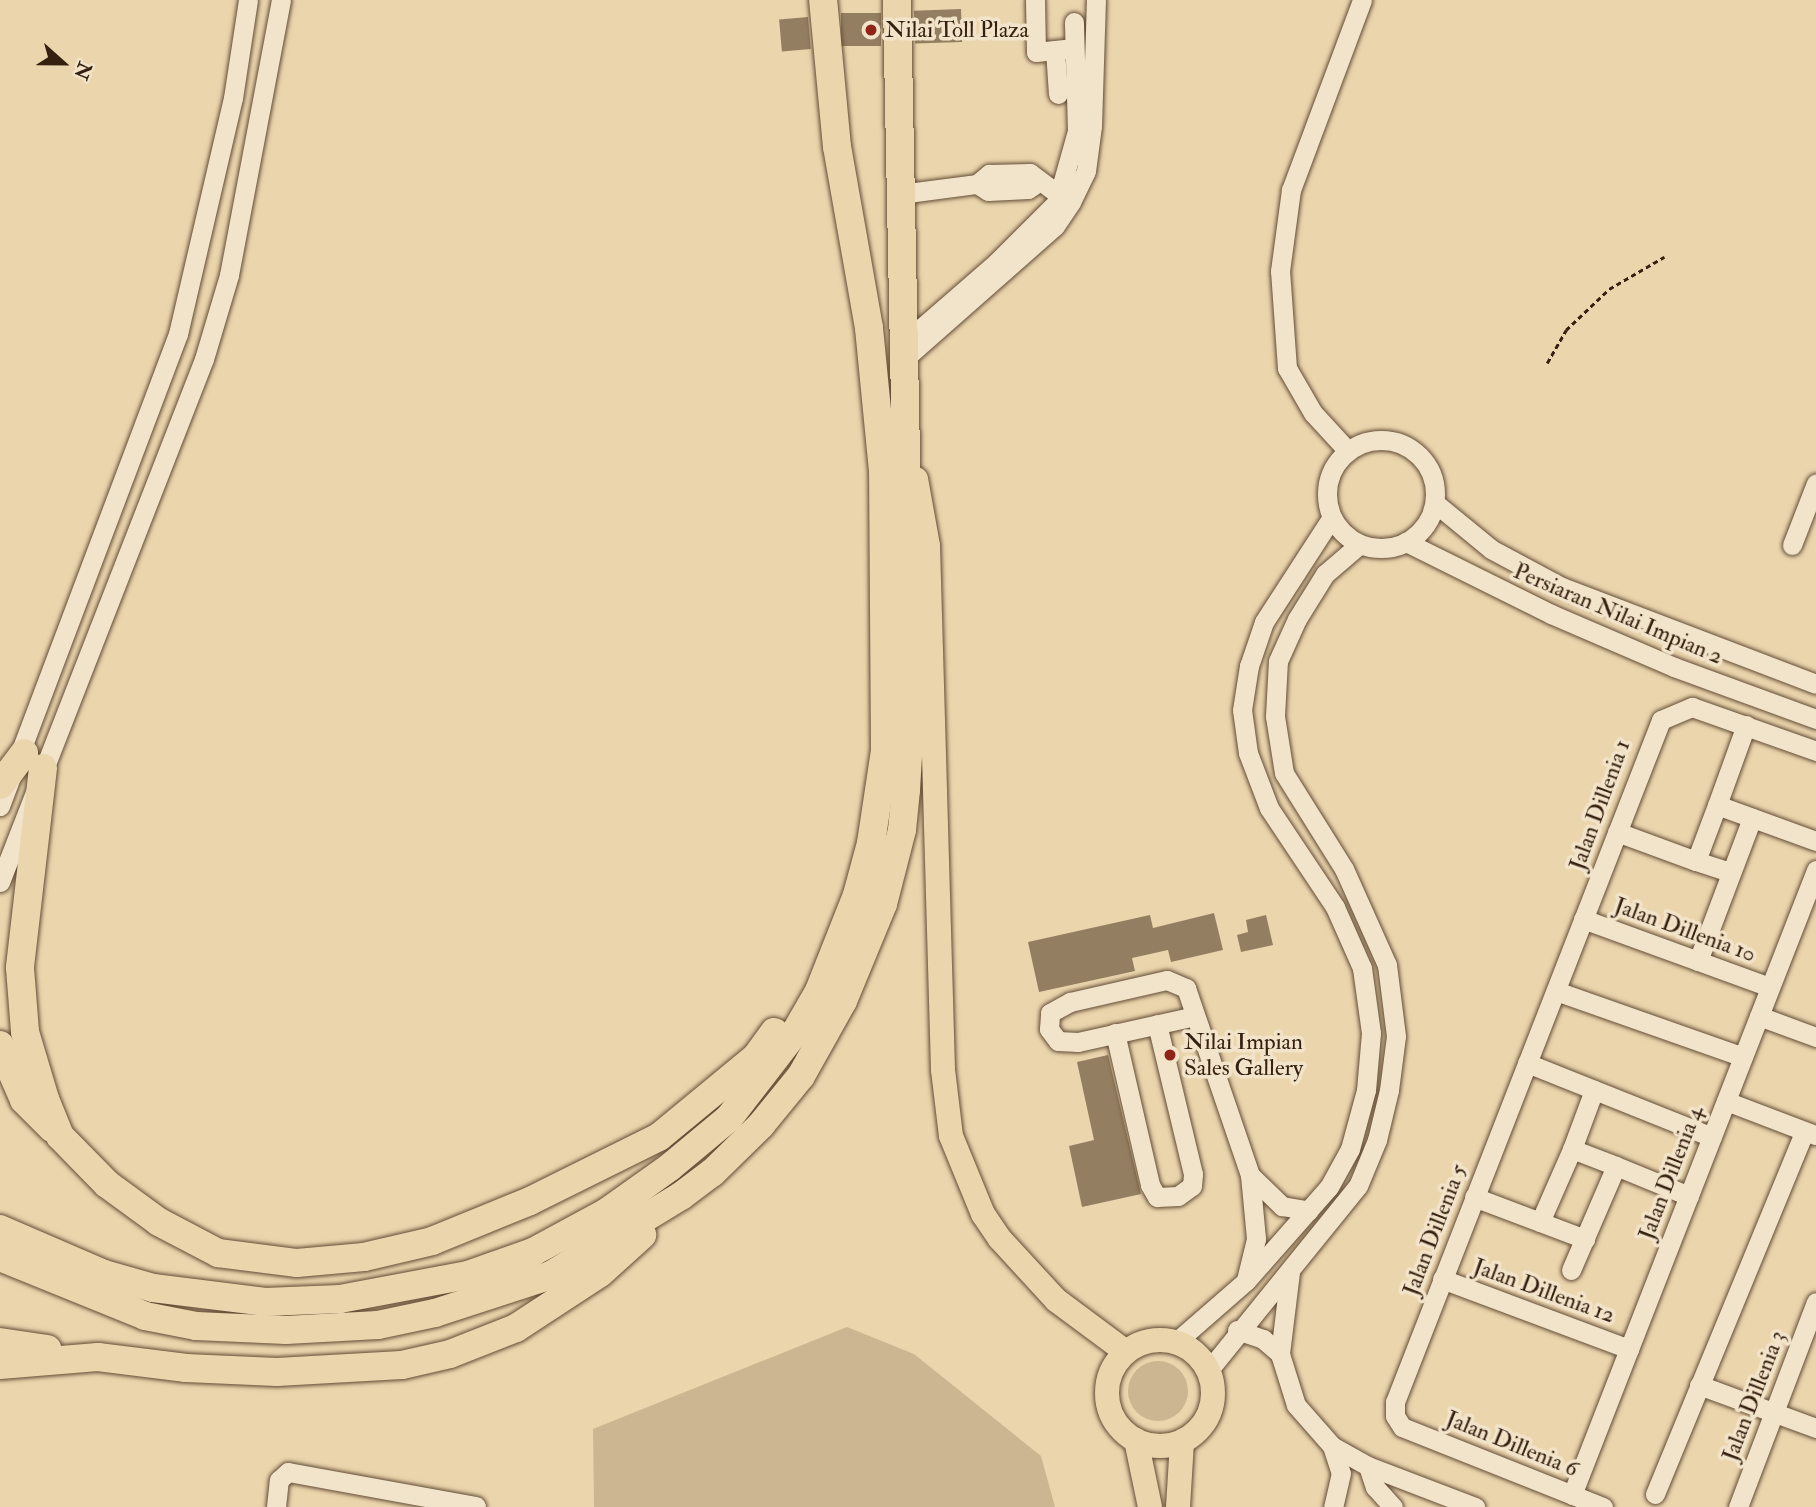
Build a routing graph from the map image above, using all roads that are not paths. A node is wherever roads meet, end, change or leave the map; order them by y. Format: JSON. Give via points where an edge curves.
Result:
{"nodes":[{"id":1,"x":248,"y":0,"type":"edge"},
{"id":2,"x":281,"y":0,"type":"edge"},
{"id":3,"x":822,"y":0,"type":"edge"},
{"id":4,"x":897,"y":0,"type":"edge"},
{"id":5,"x":1035,"y":0,"type":"edge"},
{"id":6,"x":1096,"y":0,"type":"edge"},
{"id":7,"x":1362,"y":0,"type":"edge"},
{"id":8,"x":1073,"y":22,"type":"dead end"},
{"id":9,"x":1065,"y":49,"type":"junction"},
{"id":10,"x":1058,"y":94,"type":"dead end"},
{"id":11,"x":900,"y":194,"type":"junction"},
{"id":12,"x":1059,"y":195,"type":"junction"},
{"id":13,"x":904,"y":351,"type":"junction"},
{"id":14,"x":907,"y":433,"type":"junction"},
{"id":15,"x":1348,"y":451,"type":"junction"},
{"id":16,"x":1816,"y":483,"type":"edge"},
{"id":17,"x":1435,"y":503,"type":"junction"},
{"id":18,"x":1332,"y":516,"type":"junction"},
{"id":19,"x":1406,"y":542,"type":"junction"},
{"id":20,"x":1360,"y":544,"type":"junction"},
{"id":21,"x":1792,"y":545,"type":"dead end"},
{"id":22,"x":1562,"y":587,"type":"junction"},
{"id":23,"x":1551,"y":614,"type":"junction"},
{"id":24,"x":1816,"y":684,"type":"edge"},
{"id":25,"x":1816,"y":719,"type":"edge"},
{"id":26,"x":1746,"y":725,"type":"junction"},
{"id":27,"x":1816,"y":751,"type":"edge"},
{"id":28,"x":33,"y":760,"type":"junction"},
{"id":29,"x":0,"y":785,"type":"edge"},
{"id":30,"x":1717,"y":805,"type":"junction"},
{"id":31,"x":0,"y":806,"type":"edge"},
{"id":32,"x":1752,"y":818,"type":"junction"},
{"id":33,"x":1617,"y":832,"type":"junction"},
{"id":34,"x":1816,"y":841,"type":"edge"},
{"id":35,"x":1696,"y":861,"type":"junction"},
{"id":36,"x":1816,"y":870,"type":"edge"},
{"id":37,"x":1730,"y":872,"type":"junction"},
{"id":38,"x":0,"y":882,"type":"edge"},
{"id":39,"x":1583,"y":919,"type":"junction"},
{"id":40,"x":1698,"y":961,"type":"junction"},
{"id":41,"x":1770,"y":987,"type":"junction"},
{"id":42,"x":819,"y":991,"type":"junction"},
{"id":43,"x":1556,"y":991,"type":"junction"},
{"id":44,"x":1195,"y":1016,"type":"junction"},
{"id":45,"x":1759,"y":1016,"type":"junction"},
{"id":46,"x":1157,"y":1024,"type":"junction"},
{"id":47,"x":1115,"y":1033,"type":"junction"},
{"id":48,"x":1816,"y":1037,"type":"edge"},
{"id":49,"x":0,"y":1045,"type":"edge"},
{"id":50,"x":1743,"y":1057,"type":"junction"},
{"id":51,"x":1527,"y":1063,"type":"junction"},
{"id":52,"x":1594,"y":1090,"type":"junction"},
{"id":53,"x":1726,"y":1101,"type":"junction"},
{"id":54,"x":1810,"y":1134,"type":"edge"},
{"id":55,"x":60,"y":1136,"type":"junction"},
{"id":56,"x":1712,"y":1137,"type":"junction"},
{"id":57,"x":1572,"y":1149,"type":"junction"},
{"id":58,"x":1616,"y":1166,"type":"junction"},
{"id":59,"x":1250,"y":1175,"type":"junction"},
{"id":60,"x":681,"y":1196,"type":"junction"},
{"id":61,"x":1689,"y":1196,"type":"junction"},
{"id":62,"x":1474,"y":1197,"type":"junction"},
{"id":63,"x":1309,"y":1210,"type":"junction"},
{"id":64,"x":1541,"y":1222,"type":"junction"},
{"id":65,"x":0,"y":1229,"type":"edge"},
{"id":66,"x":1585,"y":1239,"type":"junction"},
{"id":67,"x":0,"y":1257,"type":"edge"},
{"id":68,"x":1572,"y":1270,"type":"dead end"},
{"id":69,"x":1290,"y":1272,"type":"junction"},
{"id":70,"x":1442,"y":1279,"type":"junction"},
{"id":71,"x":1246,"y":1282,"type":"junction"},
{"id":72,"x":1816,"y":1302,"type":"edge"},
{"id":73,"x":1237,"y":1330,"type":"junction"},
{"id":74,"x":0,"y":1342,"type":"edge"},
{"id":75,"x":1176,"y":1342,"type":"junction"},
{"id":76,"x":1629,"y":1349,"type":"junction"},
{"id":77,"x":1126,"y":1352,"type":"junction"},
{"id":78,"x":1280,"y":1354,"type":"junction"},
{"id":79,"x":98,"y":1357,"type":"junction"},
{"id":80,"x":0,"y":1365,"type":"edge"},
{"id":81,"x":1208,"y":1371,"type":"junction"},
{"id":82,"x":1699,"y":1385,"type":"junction"},
{"id":83,"x":1774,"y":1412,"type":"junction"},
{"id":84,"x":1399,"y":1422,"type":"joint"},
{"id":85,"x":1816,"y":1428,"type":"edge"},
{"id":86,"x":1136,"y":1440,"type":"junction"},
{"id":87,"x":1182,"y":1441,"type":"junction"},
{"id":88,"x":1332,"y":1446,"type":"junction"},
{"id":89,"x":1368,"y":1466,"type":"junction"},
{"id":90,"x":1375,"y":1487,"type":"junction"},
{"id":91,"x":1655,"y":1494,"type":"dead end"},
{"id":92,"x":1572,"y":1495,"type":"junction"},
{"id":93,"x":1336,"y":1498,"type":"edge"},
{"id":94,"x":475,"y":1506,"type":"edge"},
{"id":95,"x":276,"y":1507,"type":"edge"},
{"id":96,"x":1150,"y":1507,"type":"edge"},
{"id":97,"x":1178,"y":1507,"type":"edge"},
{"id":98,"x":1393,"y":1507,"type":"edge"},
{"id":99,"x":1475,"y":1507,"type":"edge"},
{"id":100,"x":1603,"y":1507,"type":"edge"},
{"id":101,"x":1738,"y":1507,"type":"edge"}],
"edges":[{"from":1,"to":28,"type":"street","via":[[233,98],[178,334]]},
{"from":2,"to":28,"type":"street","via":[[229,275],[204,359]]},
{"from":3,"to":42,"type":"highway","via":[[837,147],[869,328],[883,471],[886,645],[885,750],[873,830],[857,895]]},
{"from":4,"to":11,"type":"highway"},
{"from":5,"to":9,"type":"street","via":[[1036,52]]},
{"from":6,"to":13,"type":"street","via":[[1092,126],[1086,171],[1071,202],[1055,226]]},
{"from":7,"to":15,"type":"street","via":[[1291,190],[1280,271],[1287,368],[1314,413]]},
{"from":8,"to":9,"type":"street"},
{"from":9,"to":10,"type":"street"},
{"from":9,"to":12,"type":"street","via":[[1077,131]]},
{"from":11,"to":12,"type":"street","via":[[977,184],[989,174],[1030,173]]},
{"from":11,"to":13,"type":"highway"},
{"from":12,"to":13,"type":"street","via":[[1029,232]]},
{"from":13,"to":14,"type":"highway"},
{"from":14,"to":60,"type":"highway","via":[[911,705],[902,830],[883,904],[838,1011],[801,1076],[751,1135]]},
{"from":14,"to":77,"type":"main road","via":[[928,546],[943,1070],[951,1136],[983,1214],[1000,1239],[1056,1300]]},
{"from":15,"to":17,"type":"street","via":[[1378,439],[1409,447],[1431,471]]},
{"from":15,"to":18,"type":"street","via":[[1328,481]]},
{"from":16,"to":21,"type":"street"},
{"from":17,"to":19,"type":"street","via":[[1429,519]]},
{"from":17,"to":22,"type":"street","name":"Persiaran Nilai Impian 2","via":[[1491,549]]},
{"from":18,"to":20,"type":"street"},
{"from":18,"to":63,"type":"street","via":[[1264,622],[1249,666],[1242,710],[1248,753],[1269,808],[1335,907],[1362,968],[1371,1033],[1366,1090],[1350,1149],[1329,1187]]},
{"from":19,"to":20,"type":"street","via":[[1391,548]]},
{"from":19,"to":23,"type":"street","name":"Persiaran Nilai Impian 2"},
{"from":20,"to":69,"type":"street","via":[[1325,574],[1297,618],[1278,661],[1275,716],[1284,773],[1344,869],[1387,965],[1396,1036],[1377,1140],[1358,1186]]},
{"from":22,"to":23,"type":"street"},
{"from":22,"to":24,"type":"street","name":"Persiaran Nilai Impian 2"},
{"from":23,"to":25,"type":"street","name":"Persiaran Nilai Impian 2","via":[[1674,667]]},
{"from":26,"to":27,"type":"street","name":"Jalan Dillenia 1"},
{"from":26,"to":30,"type":"street"},
{"from":26,"to":33,"type":"street","name":"Jalan Dillenia 1","via":[[1692,707],[1661,720]]},
{"from":28,"to":29,"type":"highway"},
{"from":28,"to":31,"type":"street"},
{"from":28,"to":38,"type":"street"},
{"from":28,"to":55,"type":"highway","via":[[20,968],[25,1032]]},
{"from":30,"to":32,"type":"street"},
{"from":30,"to":35,"type":"street"},
{"from":32,"to":34,"type":"street"},
{"from":32,"to":37,"type":"street"},
{"from":33,"to":35,"type":"street"},
{"from":33,"to":39,"type":"street","name":"Jalan Dillenia 1"},
{"from":35,"to":37,"type":"street"},
{"from":36,"to":41,"type":"street","name":"Jalan Dillenia 4"},
{"from":37,"to":40,"type":"street"},
{"from":39,"to":40,"type":"street","name":"Jalan Dillenia 10"},
{"from":39,"to":43,"type":"street","name":"Jalan Dillenia 1"},
{"from":40,"to":41,"type":"street","name":"Jalan Dillenia 10"},
{"from":41,"to":45,"type":"street","name":"Jalan Dillenia 4"},
{"from":42,"to":55,"type":"highway","via":[[790,1010],[756,1057],[659,1137],[518,1206],[432,1241],[365,1257],[297,1263],[218,1253],[159,1222],[117,1191]]},
{"from":42,"to":65,"type":"highway","via":[[761,1082],[729,1118],[670,1167],[607,1212],[533,1252],[468,1275],[340,1299],[265,1302],[153,1288],[104,1274]]},
{"from":43,"to":50,"type":"street"},
{"from":43,"to":51,"type":"street","name":"Jalan Dillenia 1"},
{"from":44,"to":46,"type":"street"},
{"from":44,"to":47,"type":"street","via":[[1186,988],[1167,980],[1070,1002],[1050,1013],[1049,1028],[1058,1041]]},
{"from":44,"to":59,"type":"street"},
{"from":45,"to":48,"type":"street"},
{"from":45,"to":50,"type":"street","name":"Jalan Dillenia 4"},
{"from":46,"to":47,"type":"street"},
{"from":46,"to":47,"type":"street","via":[[1193,1174],[1192,1186],[1178,1196],[1157,1197],[1150,1185]]},
{"from":49,"to":55,"type":"highway","via":[[24,1100]]},
{"from":50,"to":53,"type":"street","name":"Jalan Dillenia 4"},
{"from":51,"to":52,"type":"street"},
{"from":51,"to":62,"type":"street","name":"Jalan Dillenia 5"},
{"from":52,"to":56,"type":"street"},
{"from":52,"to":57,"type":"street"},
{"from":53,"to":54,"type":"street"},
{"from":53,"to":56,"type":"street","name":"Jalan Dillenia 4"},
{"from":54,"to":82,"type":"street"},
{"from":56,"to":61,"type":"street","name":"Jalan Dillenia 4"},
{"from":57,"to":58,"type":"street"},
{"from":57,"to":64,"type":"street"},
{"from":58,"to":61,"type":"street"},
{"from":58,"to":66,"type":"street"},
{"from":59,"to":63,"type":"street","via":[[1282,1206]]},
{"from":59,"to":71,"type":"street","via":[[1256,1239]]},
{"from":60,"to":67,"type":"highway","via":[[551,1275],[491,1298],[377,1325],[286,1330],[196,1326],[145,1316]]},
{"from":60,"to":79,"type":"highway","via":[[600,1273],[516,1328],[450,1354],[402,1365],[277,1372],[186,1368]]},
{"from":61,"to":76,"type":"street","name":"Jalan Dillenia 4"},
{"from":62,"to":64,"type":"street"},
{"from":62,"to":70,"type":"street","name":"Jalan Dillenia 5"},
{"from":63,"to":71,"type":"street"},
{"from":64,"to":66,"type":"street"},
{"from":66,"to":68,"type":"street"},
{"from":69,"to":73,"type":"street"},
{"from":69,"to":78,"type":"street"},
{"from":70,"to":76,"type":"street","name":"Jalan Dillenia 12"},
{"from":70,"to":84,"type":"street","name":"Jalan Dillenia 5","via":[[1395,1402]]},
{"from":71,"to":75,"type":"street"},
{"from":72,"to":83,"type":"street","name":"Jalan Dillenia 3"},
{"from":73,"to":78,"type":"street","via":[[1262,1339]]},
{"from":73,"to":81,"type":"street"},
{"from":74,"to":79,"type":"highway"},
{"from":75,"to":77,"type":"main road","via":[[1150,1340]]},
{"from":75,"to":81,"type":"main road","via":[[1189,1348]]},
{"from":76,"to":92,"type":"street","name":"Jalan Dillenia 4"},
{"from":77,"to":86,"type":"main road","via":[[1112,1371],[1107,1393],[1115,1421]]},
{"from":78,"to":88,"type":"street","via":[[1296,1405]]},
{"from":79,"to":80,"type":"highway"},
{"from":81,"to":87,"type":"main road","via":[[1212,1387],[1209,1411],[1196,1431]]},
{"from":82,"to":83,"type":"street"},
{"from":82,"to":91,"type":"street"},
{"from":83,"to":85,"type":"street"},
{"from":83,"to":101,"type":"street","name":"Jalan Dillenia 3"},
{"from":84,"to":92,"type":"street","name":"Jalan Dillenia 6"},
{"from":86,"to":87,"type":"main road","via":[[1151,1445]]},
{"from":86,"to":96,"type":"main road"},
{"from":87,"to":97,"type":"main road"},
{"from":88,"to":89,"type":"street"},
{"from":88,"to":93,"type":"street","via":[[1340,1473]]},
{"from":89,"to":90,"type":"street"},
{"from":89,"to":99,"type":"street"},
{"from":90,"to":93,"type":"street","via":[[1359,1483]]},
{"from":90,"to":98,"type":"street"},
{"from":92,"to":100,"type":"street","name":"Jalan Dillenia 6"},
{"from":94,"to":95,"type":"street","via":[[288,1472],[279,1480]]}]}
